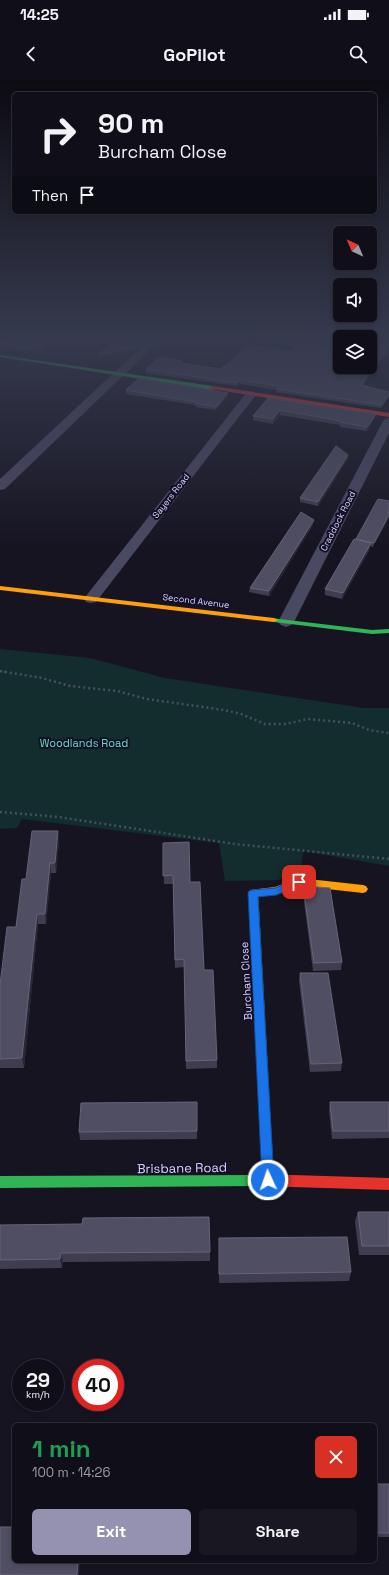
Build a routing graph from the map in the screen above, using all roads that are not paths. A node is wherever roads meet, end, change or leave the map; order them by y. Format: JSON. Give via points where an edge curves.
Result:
{"nodes":[{"id":1,"x":81,"y":410,"type":"edge"},
{"id":2,"x":239,"y":410,"type":"edge"},
{"id":3,"x":355,"y":410,"type":"edge"},
{"id":4,"x":389,"y":415,"type":"edge"},
{"id":5,"x":389,"y":420,"type":"edge"},
{"id":6,"x":0,"y":486,"type":"edge"},
{"id":7,"x":0,"y":588,"type":"edge"},
{"id":8,"x":91,"y":599,"type":"junction"},
{"id":9,"x":286,"y":622,"type":"junction"},
{"id":10,"x":389,"y":631,"type":"edge"},
{"id":11,"x":363,"y":889,"type":"dead end"},
{"id":12,"x":268,"y":1180,"type":"junction"},
{"id":13,"x":0,"y":1182,"type":"edge"},
{"id":14,"x":389,"y":1184,"type":"edge"}],
"edges":[{"from":1,"to":6,"type":"street"},
{"from":2,"to":8,"type":"street","name":"Sayers Road"},
{"from":3,"to":4,"type":"street"},
{"from":5,"to":9,"type":"street","name":"Craddock Road"},
{"from":7,"to":8,"type":"street","name":"Second Avenue"},
{"from":8,"to":9,"type":"street","name":"Second Avenue"},
{"from":9,"to":10,"type":"street","name":"Second Avenue","via":[[372,632]]},
{"from":11,"to":12,"type":"street","name":"Burcham Close","via":[[299,882],[276,891],[253,893]]},
{"from":12,"to":13,"type":"street","name":"Brisbane Road"},
{"from":12,"to":14,"type":"street","name":"Brisbane Road"}]}
